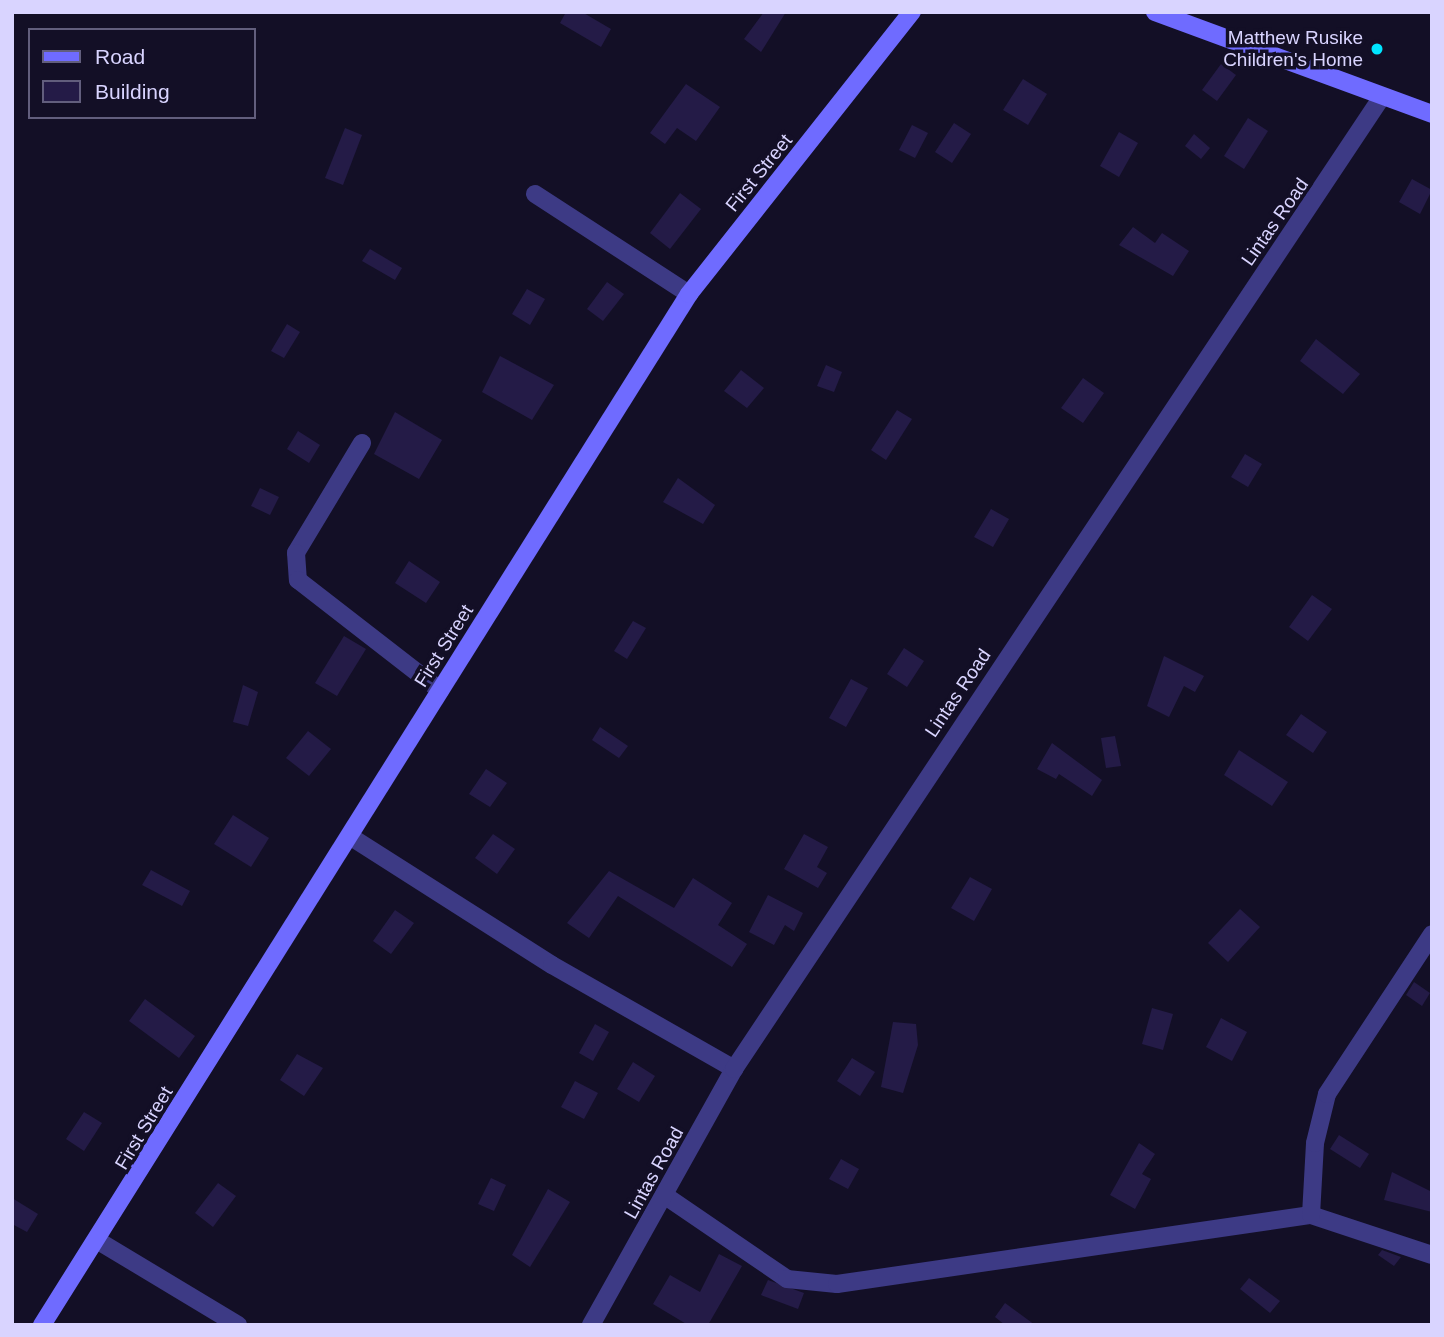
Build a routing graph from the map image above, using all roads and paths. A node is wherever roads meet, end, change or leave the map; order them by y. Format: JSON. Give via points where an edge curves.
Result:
{"nodes":[{"id":1,"x":912,"y":12,"type":"edge"},
{"id":2,"x":1154,"y":12,"type":"edge"},
{"id":3,"x":1381,"y":97,"type":"junction"},
{"id":4,"x":1432,"y":114,"type":"edge"},
{"id":5,"x":535,"y":194,"type":"dead end"},
{"id":6,"x":689,"y":294,"type":"junction"},
{"id":7,"x":362,"y":443,"type":"dead end"},
{"id":8,"x":440,"y":691,"type":"junction"},
{"id":9,"x":351,"y":837,"type":"junction"},
{"id":10,"x":1432,"y":934,"type":"edge"},
{"id":11,"x":734,"y":1069,"type":"junction"},
{"id":12,"x":667,"y":1196,"type":"junction"},
{"id":13,"x":1311,"y":1215,"type":"junction"},
{"id":14,"x":100,"y":1242,"type":"junction"},
{"id":15,"x":1432,"y":1255,"type":"edge"},
{"id":16,"x":42,"y":1325,"type":"edge"},
{"id":17,"x":238,"y":1325,"type":"edge"},
{"id":18,"x":591,"y":1325,"type":"edge"}],
"edges":[{"from":1,"to":6,"type":"street","name":"First Street"},
{"from":2,"to":3,"type":"street"},
{"from":3,"to":4,"type":"street"},
{"from":3,"to":11,"type":"street","name":"Lintas Road"},
{"from":5,"to":6,"type":"street"},
{"from":6,"to":8,"type":"street","name":"First Street"},
{"from":7,"to":8,"type":"street","via":[[296,553],[298,580]]},
{"from":8,"to":9,"type":"street","name":"First Street"},
{"from":9,"to":11,"type":"street","via":[[552,965]]},
{"from":9,"to":14,"type":"street","name":"First Street"},
{"from":10,"to":13,"type":"street","via":[[1327,1094],[1315,1143]]},
{"from":11,"to":12,"type":"street","name":"Lintas Road"},
{"from":12,"to":13,"type":"street","via":[[787,1279],[837,1284]]},
{"from":12,"to":18,"type":"street","name":"Lintas Road"},
{"from":13,"to":15,"type":"street"},
{"from":14,"to":16,"type":"street","name":"First Street"},
{"from":14,"to":17,"type":"street"}]}
